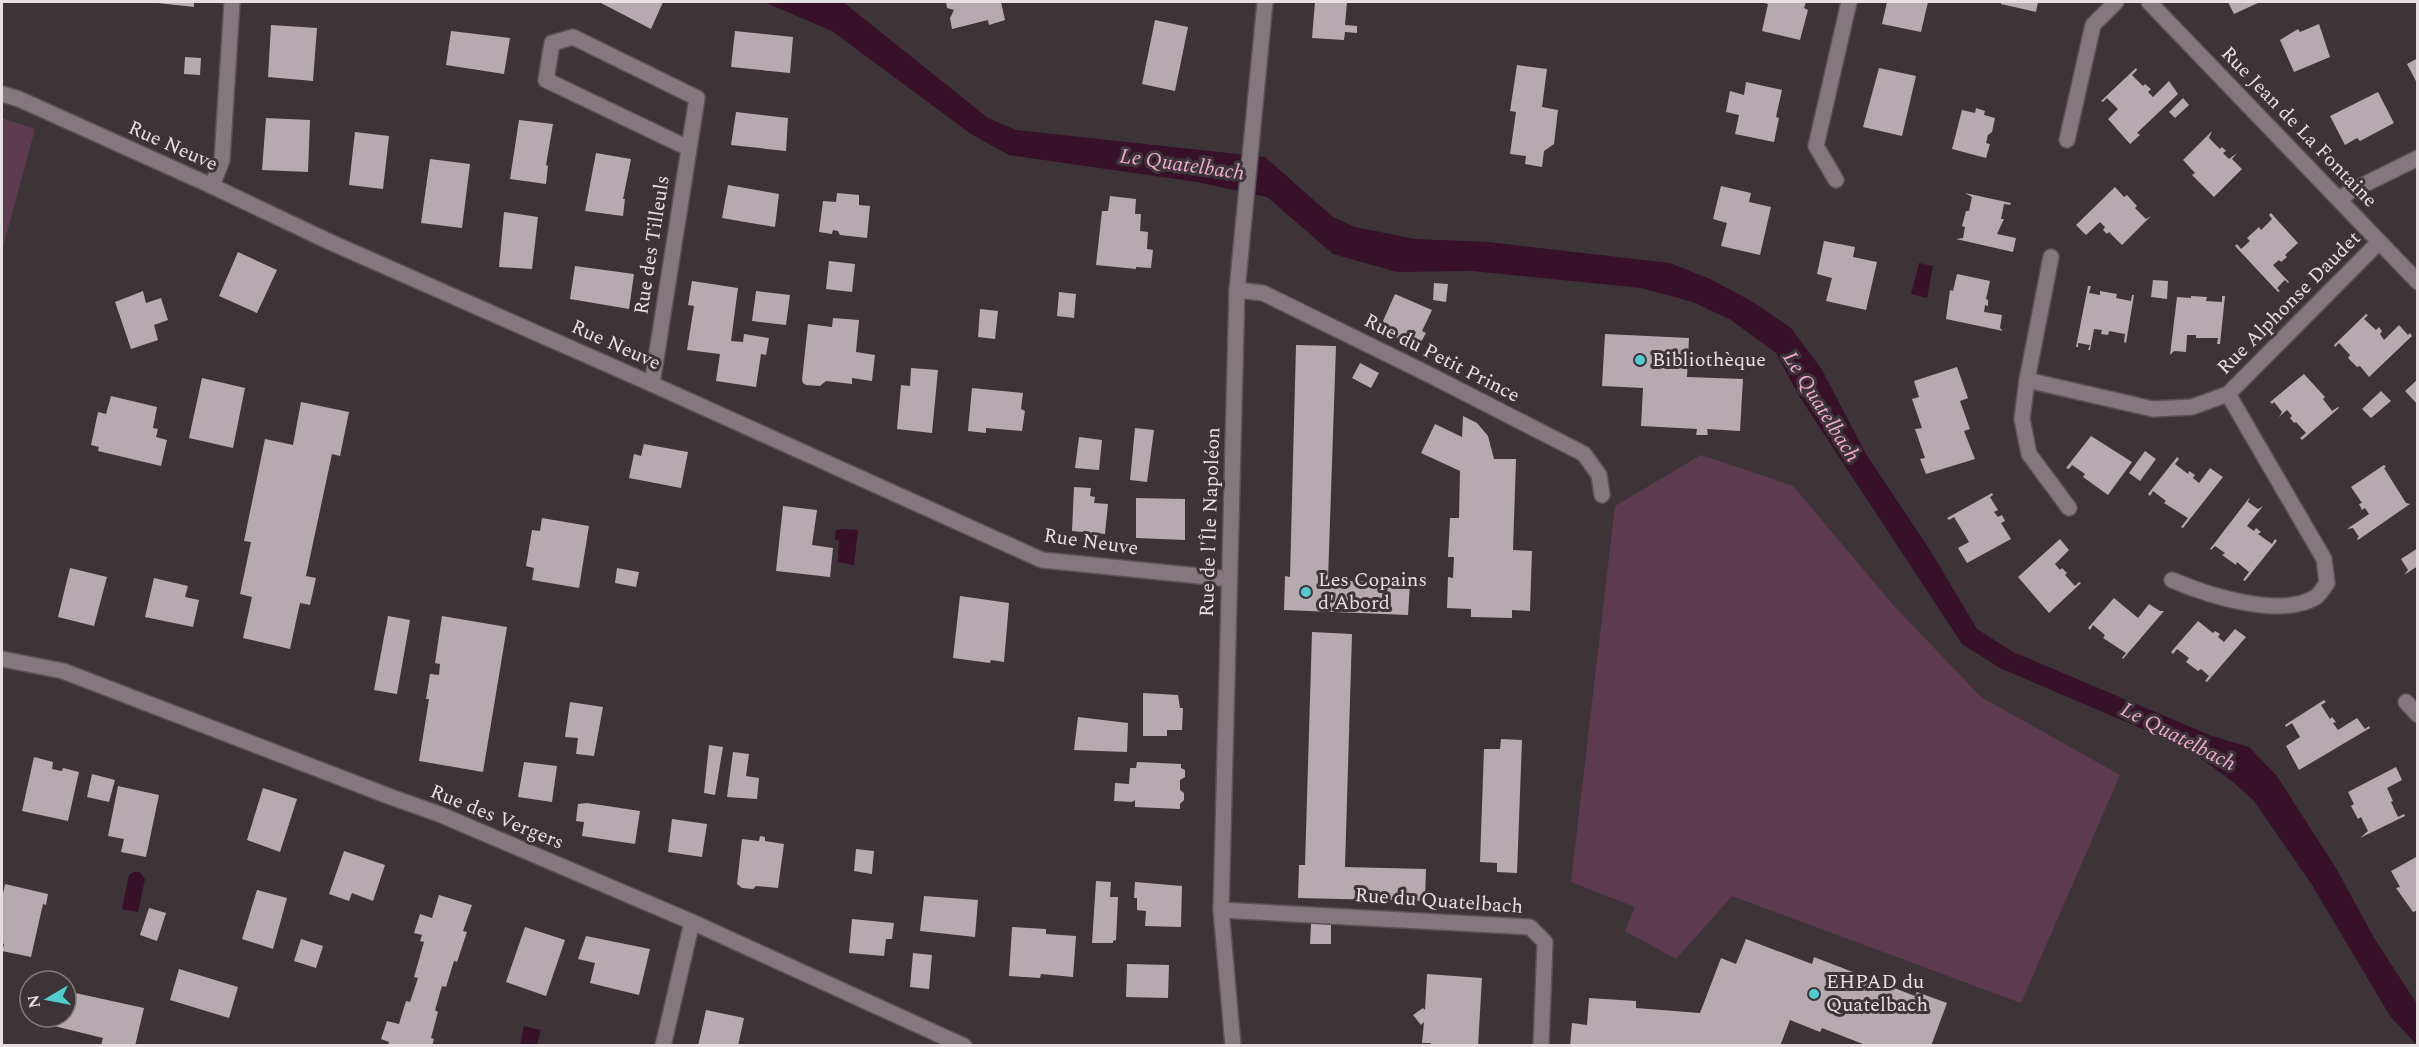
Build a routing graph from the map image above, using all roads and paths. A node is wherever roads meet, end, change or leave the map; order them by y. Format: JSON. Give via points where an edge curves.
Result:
{"nodes":[{"id":1,"x":232,"y":2,"type":"edge"},
{"id":2,"x":1265,"y":2,"type":"edge"},
{"id":3,"x":1849,"y":2,"type":"edge"},
{"id":4,"x":2116,"y":2,"type":"edge"},
{"id":5,"x":2150,"y":2,"type":"edge"},
{"id":6,"x":2,"y":94,"type":"edge"},
{"id":7,"x":2067,"y":140,"type":"dead end"},
{"id":8,"x":688,"y":148,"type":"junction"},
{"id":9,"x":2418,"y":158,"type":"edge"},
{"id":10,"x":1836,"y":180,"type":"dead end"},
{"id":11,"x":212,"y":186,"type":"junction"},
{"id":12,"x":2340,"y":200,"type":"junction"},
{"id":13,"x":2379,"y":242,"type":"junction"},
{"id":14,"x":2051,"y":256,"type":"dead end"},
{"id":15,"x":2418,"y":282,"type":"edge"},
{"id":16,"x":1237,"y":290,"type":"junction"},
{"id":17,"x":2027,"y":380,"type":"junction"},
{"id":18,"x":652,"y":384,"type":"junction"},
{"id":19,"x":2228,"y":394,"type":"junction"},
{"id":20,"x":1602,"y":495,"type":"dead end"},
{"id":21,"x":2069,"y":508,"type":"dead end"},
{"id":22,"x":1229,"y":579,"type":"junction"},
{"id":23,"x":2172,"y":580,"type":"dead end"},
{"id":24,"x":2,"y":659,"type":"edge"},
{"id":25,"x":2406,"y":702,"type":"dead end"},
{"id":26,"x":2418,"y":716,"type":"edge"},
{"id":27,"x":1221,"y":910,"type":"junction"},
{"id":28,"x":692,"y":922,"type":"junction"},
{"id":29,"x":663,"y":1046,"type":"edge"},
{"id":30,"x":964,"y":1046,"type":"edge"},
{"id":31,"x":1233,"y":1046,"type":"edge"},
{"id":32,"x":1541,"y":1046,"type":"edge"}],
"edges":[{"from":1,"to":11,"type":"street","via":[[222,160]]},
{"from":2,"to":16,"type":"street","name":"Rue de l'Île Napoléon"},
{"from":3,"to":10,"type":"street","via":[[1816,146]]},
{"from":4,"to":7,"type":"street","via":[[2093,25]]},
{"from":5,"to":12,"type":"street","name":"Rue Jean de La Fontaine"},
{"from":6,"to":11,"type":"street","name":"Rue Neuve"},
{"from":8,"to":8,"type":"street","name":"Rue des Tilleuls","via":[[697,98],[573,37],[552,43],[546,80]]},
{"from":8,"to":18,"type":"street","name":"Rue des Tilleuls"},
{"from":9,"to":12,"type":"street"},
{"from":11,"to":18,"type":"street","name":"Rue Neuve"},
{"from":12,"to":13,"type":"street","name":"Rue Jean de La Fontaine"},
{"from":13,"to":15,"type":"street","name":"Rue Jean de La Fontaine"},
{"from":13,"to":19,"type":"street","name":"Rue Alphonse Daudet"},
{"from":14,"to":17,"type":"street"},
{"from":16,"to":20,"type":"street","name":"Rue du Petit Prince","via":[[1263,293],[1584,454],[1599,475]]},
{"from":16,"to":22,"type":"street","name":"Rue de l'Île Napoléon"},
{"from":17,"to":19,"type":"street","name":"Rue Alphonse Daudet","via":[[2153,409],[2192,407]]},
{"from":17,"to":21,"type":"street","via":[[2022,419],[2029,454]]},
{"from":18,"to":22,"type":"street","name":"Rue Neuve","via":[[1042,560]]},
{"from":19,"to":23,"type":"street","name":"Rue Alphonse Daudet","via":[[2324,559],[2327,583],[2318,596],[2298,604],[2253,604],[2209,595]]},
{"from":22,"to":27,"type":"street","name":"Rue de l'Île Napoléon"},
{"from":24,"to":28,"type":"street","name":"Rue des Vergers","via":[[63,671],[439,814]]},
{"from":25,"to":26,"type":"street"},
{"from":27,"to":31,"type":"street","name":"Rue de l'Île Napoléon"},
{"from":27,"to":32,"type":"street","name":"Rue du Quatelbach","via":[[1530,927],[1545,942]]},
{"from":28,"to":29,"type":"street"},
{"from":28,"to":30,"type":"street","name":"Rue des Vergers"}]}
